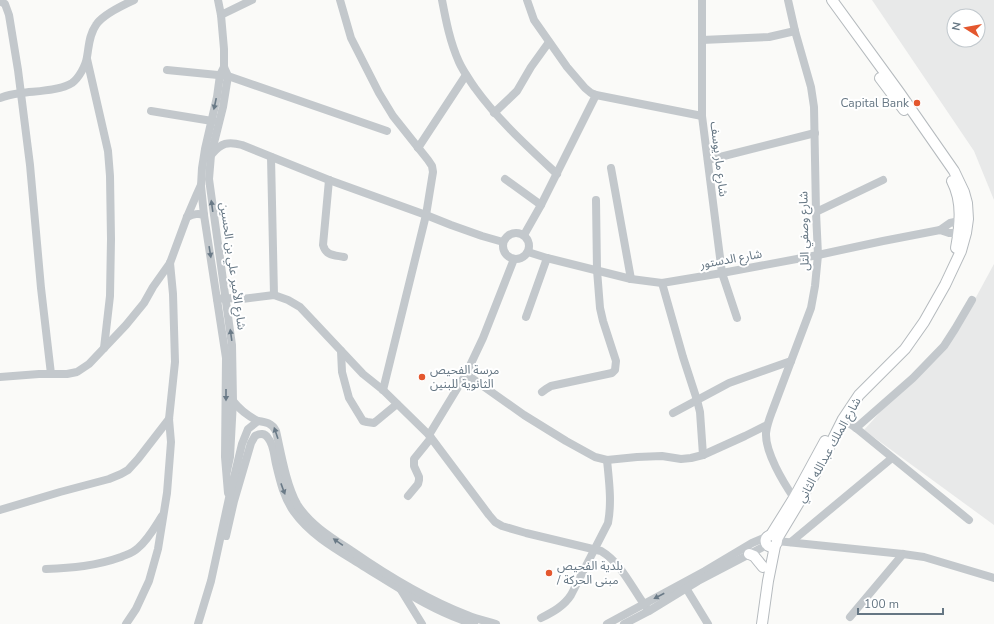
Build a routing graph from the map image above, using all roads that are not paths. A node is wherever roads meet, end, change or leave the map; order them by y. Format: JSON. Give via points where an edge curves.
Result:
{"nodes":[{"id":1,"x":0,"y":0,"type":"edge"},
{"id":2,"x":134,"y":0,"type":"edge"},
{"id":3,"x":218,"y":0,"type":"edge"},
{"id":4,"x":252,"y":0,"type":"edge"},
{"id":5,"x":340,"y":0,"type":"edge"},
{"id":6,"x":442,"y":0,"type":"edge"},
{"id":7,"x":527,"y":0,"type":"edge"},
{"id":8,"x":702,"y":0,"type":"edge"},
{"id":9,"x":788,"y":0,"type":"edge"},
{"id":10,"x":824,"y":0,"type":"edge"},
{"id":11,"x":832,"y":0,"type":"edge"},
{"id":12,"x":221,"y":15,"type":"junction"},
{"id":13,"x":795,"y":31,"type":"junction"},
{"id":14,"x":702,"y":40,"type":"junction"},
{"id":15,"x":549,"y":42,"type":"junction"},
{"id":16,"x":87,"y":59,"type":"junction"},
{"id":17,"x":167,"y":70,"type":"dead end"},
{"id":18,"x":466,"y":75,"type":"junction"},
{"id":19,"x":224,"y":76,"type":"junction"},
{"id":20,"x":21,"y":93,"type":"junction"},
{"id":21,"x":596,"y":95,"type":"junction"},
{"id":22,"x":0,"y":98,"type":"edge"},
{"id":23,"x":151,"y":110,"type":"dead end"},
{"id":24,"x":494,"y":113,"type":"junction"},
{"id":25,"x":702,"y":116,"type":"junction"},
{"id":26,"x":212,"y":121,"type":"junction"},
{"id":27,"x":387,"y":131,"type":"dead end"},
{"id":28,"x":815,"y":133,"type":"junction"},
{"id":29,"x":418,"y":148,"type":"junction"},
{"id":30,"x":212,"y":155,"type":"junction"},
{"id":31,"x":271,"y":157,"type":"junction"},
{"id":32,"x":708,"y":160,"type":"junction"},
{"id":33,"x":611,"y":168,"type":"dead end"},
{"id":34,"x":556,"y":174,"type":"junction"},
{"id":35,"x":209,"y":178,"type":"junction"},
{"id":36,"x":505,"y":179,"type":"dead end"},
{"id":37,"x":329,"y":180,"type":"junction"},
{"id":38,"x":883,"y":180,"type":"dead end"},
{"id":39,"x":201,"y":186,"type":"junction"},
{"id":40,"x":596,"y":200,"type":"dead end"},
{"id":41,"x":541,"y":205,"type":"junction"},
{"id":42,"x":816,"y":212,"type":"junction"},
{"id":43,"x":204,"y":215,"type":"junction"},
{"id":44,"x":426,"y":215,"type":"junction"},
{"id":45,"x":187,"y":217,"type":"junction"},
{"id":46,"x":964,"y":220,"type":"junction"},
{"id":47,"x":940,"y":230,"type":"junction"},
{"id":48,"x":963,"y":233,"type":"junction"},
{"id":49,"x":524,"y":235,"type":"junction"},
{"id":50,"x":503,"y":242,"type":"junction"},
{"id":51,"x":528,"y":252,"type":"junction"},
{"id":52,"x":818,"y":255,"type":"junction"},
{"id":53,"x":344,"y":257,"type":"dead end"},
{"id":54,"x":547,"y":258,"type":"junction"},
{"id":55,"x":514,"y":259,"type":"junction"},
{"id":56,"x":170,"y":263,"type":"junction"},
{"id":57,"x":598,"y":270,"type":"junction"},
{"id":58,"x":722,"y":273,"type":"junction"},
{"id":59,"x":631,"y":279,"type":"junction"},
{"id":60,"x":662,"y":282,"type":"junction"},
{"id":61,"x":274,"y":295,"type":"junction"},
{"id":62,"x":222,"y":298,"type":"junction"},
{"id":63,"x":972,"y":300,"type":"dead end"},
{"id":64,"x":526,"y":316,"type":"dead end"},
{"id":65,"x":737,"y":318,"type":"dead end"},
{"id":66,"x":104,"y":348,"type":"junction"},
{"id":67,"x":341,"y":351,"type":"junction"},
{"id":68,"x":791,"y":361,"type":"junction"},
{"id":69,"x":51,"y":374,"type":"junction"},
{"id":70,"x":466,"y":374,"type":"junction"},
{"id":71,"x":0,"y":377,"type":"edge"},
{"id":72,"x":383,"y":390,"type":"junction"},
{"id":73,"x":542,"y":392,"type":"dead end"},
{"id":74,"x":697,"y":400,"type":"junction"},
{"id":75,"x":233,"y":401,"type":"junction"},
{"id":76,"x":397,"y":404,"type":"junction"},
{"id":77,"x":673,"y":413,"type":"dead end"},
{"id":78,"x":169,"y":419,"type":"junction"},
{"id":79,"x":843,"y":420,"type":"junction"},
{"id":80,"x":258,"y":421,"type":"junction"},
{"id":81,"x":767,"y":425,"type":"junction"},
{"id":82,"x":856,"y":428,"type":"junction"},
{"id":83,"x":430,"y":437,"type":"junction"},
{"id":84,"x":703,"y":455,"type":"junction"},
{"id":85,"x":892,"y":458,"type":"junction"},
{"id":86,"x":607,"y":460,"type":"junction"},
{"id":87,"x":227,"y":471,"type":"junction"},
{"id":88,"x":408,"y":496,"type":"dead end"},
{"id":89,"x":794,"y":498,"type":"junction"},
{"id":90,"x":231,"y":499,"type":"junction"},
{"id":91,"x":0,"y":510,"type":"edge"},
{"id":92,"x":164,"y":512,"type":"junction"},
{"id":93,"x":969,"y":520,"type":"dead end"},
{"id":94,"x":772,"y":541,"type":"junction"},
{"id":95,"x":791,"y":542,"type":"junction"},
{"id":96,"x":594,"y":550,"type":"junction"},
{"id":97,"x":750,"y":554,"type":"junction"},
{"id":98,"x":904,"y":554,"type":"junction"},
{"id":99,"x":763,"y":567,"type":"junction"},
{"id":100,"x":46,"y":569,"type":"dead end"},
{"id":101,"x":385,"y":576,"type":"junction"},
{"id":102,"x":994,"y":578,"type":"edge"},
{"id":103,"x":686,"y":588,"type":"junction"},
{"id":104,"x":400,"y":589,"type":"junction"},
{"id":105,"x":643,"y":604,"type":"junction"},
{"id":106,"x":649,"y":611,"type":"junction"},
{"id":107,"x":850,"y":617,"type":"dead end"},
{"id":108,"x":541,"y":618,"type":"dead end"},
{"id":109,"x":126,"y":624,"type":"edge"},
{"id":110,"x":198,"y":624,"type":"edge"},
{"id":111,"x":203,"y":624,"type":"edge"},
{"id":112,"x":422,"y":624,"type":"edge"},
{"id":113,"x":474,"y":624,"type":"edge"},
{"id":114,"x":496,"y":624,"type":"edge"},
{"id":115,"x":607,"y":624,"type":"edge"},
{"id":116,"x":624,"y":624,"type":"edge"},
{"id":117,"x":708,"y":624,"type":"edge"},
{"id":118,"x":756,"y":624,"type":"edge"},
{"id":119,"x":762,"y":624,"type":"edge"}],
"edges":[{"from":1,"to":20,"type":"street","via":[[9,15]]},
{"from":2,"to":16,"type":"street","via":[[106,15],[97,24],[92,32]]},
{"from":3,"to":12,"type":"street"},
{"from":4,"to":12,"type":"street"},
{"from":5,"to":29,"type":"street","via":[[351,38],[379,93]]},
{"from":6,"to":18,"type":"street","via":[[451,40]]},
{"from":7,"to":15,"type":"street","via":[[534,20]]},
{"from":8,"to":14,"type":"street","name":"شارع مار يوسف"},
{"from":9,"to":13,"type":"street","name":"شارع وصفي التل"},
{"from":10,"to":46,"type":"main road","name":"شارع الملك عبدالله الثاني","via":[[942,164],[954,184]]},
{"from":11,"to":46,"type":"main road","name":"شارع الملك عبدالله الثاني","via":[[954,171],[967,204]]},
{"from":12,"to":19,"type":"street"},
{"from":13,"to":14,"type":"street","via":[[769,37]]},
{"from":13,"to":28,"type":"street","name":"شارع وصفي التل","via":[[811,87]]},
{"from":14,"to":25,"type":"street","name":"شارع مار يوسف"},
{"from":15,"to":21,"type":"street","via":[[580,83]]},
{"from":15,"to":24,"type":"street","via":[[517,91]]},
{"from":16,"to":20,"type":"street","via":[[76,80],[70,84],[61,88]]},
{"from":16,"to":66,"type":"street","via":[[108,151],[110,176],[110,296]]},
{"from":17,"to":19,"type":"street"},
{"from":18,"to":24,"type":"street"},
{"from":18,"to":29,"type":"street"},
{"from":19,"to":26,"type":"street","name":"شارع الأمير علي بن الحسين","one_way":true},
{"from":19,"to":27,"type":"street"},
{"from":19,"to":30,"type":"street","name":"شارع الأمير علي بن الحسين","via":[[223,107]]},
{"from":20,"to":22,"type":"street"},
{"from":20,"to":69,"type":"street"},
{"from":21,"to":25,"type":"street"},
{"from":21,"to":34,"type":"street"},
{"from":23,"to":26,"type":"street"},
{"from":24,"to":34,"type":"street"},
{"from":25,"to":32,"type":"street","name":"شارع مار يوسف"},
{"from":26,"to":39,"type":"street","name":"شارع الأمير علي بن الحسين","via":[[202,168]]},
{"from":28,"to":32,"type":"street"},
{"from":28,"to":42,"type":"street","name":"شارع وصفي التل"},
{"from":29,"to":44,"type":"street","via":[[433,169]]},
{"from":30,"to":31,"type":"street","via":[[223,144],[236,143]]},
{"from":30,"to":35,"type":"street","name":"شارع الأمير علي بن الحسين"},
{"from":31,"to":37,"type":"street"},
{"from":31,"to":61,"type":"street"},
{"from":32,"to":58,"type":"street","name":"شارع مار يوسف"},
{"from":33,"to":59,"type":"street"},
{"from":34,"to":41,"type":"street"},
{"from":35,"to":39,"type":"street"},
{"from":62,"to":35,"type":"street","name":"شارع الأمير علي بن الحسين","one_way":true},
{"from":36,"to":41,"type":"street"},
{"from":37,"to":44,"type":"street"},
{"from":37,"to":53,"type":"street","via":[[323,245],[328,253]]},
{"from":38,"to":42,"type":"street"},
{"from":39,"to":43,"type":"street","name":"شارع الأمير علي بن الحسين"},
{"from":39,"to":45,"type":"street"},
{"from":40,"to":57,"type":"street"},
{"from":41,"to":49,"type":"street"},
{"from":42,"to":52,"type":"street","name":"شارع وصفي التل"},
{"from":43,"to":45,"type":"street","via":[[194,214]]},
{"from":43,"to":62,"type":"street","name":"شارع الأمير علي بن الحسين","one_way":true},
{"from":44,"to":50,"type":"street"},
{"from":44,"to":72,"type":"street"},
{"from":45,"to":56,"type":"street"},
{"from":46,"to":47,"type":"street","name":"شارع الدستور","via":[[950,223]]},
{"from":46,"to":48,"type":"main road","name":"شارع الملك عبدالله الثاني"},
{"from":47,"to":48,"type":"street","name":"شارع الدستور"},
{"from":47,"to":52,"type":"street","name":"شارع الدستور"},
{"from":48,"to":79,"type":"main road","name":"شارع الملك عبدالله الثاني","via":[[961,251],[954,267],[924,322],[905,349],[859,395]]},
{"from":48,"to":89,"type":"main road","name":"شارع الملك عبدالله الثاني","via":[[920,320],[900,347],[862,382],[844,405]]},
{"from":49,"to":50,"type":"street","via":[[512,233]]},
{"from":49,"to":51,"type":"street","via":[[529,243]]},
{"from":50,"to":55,"type":"street","via":[[504,253]]},
{"from":51,"to":54,"type":"street","name":"شارع الدستور"},
{"from":51,"to":55,"type":"street","via":[[519,259]]},
{"from":52,"to":58,"type":"street","name":"شارع الدستور"},
{"from":52,"to":68,"type":"street","name":"شارع وصفي التل","via":[[811,308]]},
{"from":54,"to":57,"type":"street","name":"شارع الدستور"},
{"from":54,"to":64,"type":"street"},
{"from":55,"to":70,"type":"street"},
{"from":56,"to":66,"type":"street","via":[[144,303]]},
{"from":56,"to":78,"type":"street","via":[[175,362]]},
{"from":57,"to":59,"type":"street","name":"شارع الدستور"},
{"from":57,"to":73,"type":"street","via":[[600,308],[616,361],[615,370],[612,373],[551,386]]},
{"from":58,"to":60,"type":"street","name":"شارع الدستور"},
{"from":58,"to":65,"type":"street","name":"شارع مار يوسف"},
{"from":59,"to":60,"type":"street","name":"شارع الدستور"},
{"from":60,"to":74,"type":"street"},
{"from":61,"to":62,"type":"street","via":[[242,299]]},
{"from":61,"to":67,"type":"street","via":[[300,307]]},
{"from":75,"to":62,"type":"street","name":"شارع الأمير علي بن الحسين","one_way":true,"via":[[232,344]]},
{"from":62,"to":87,"type":"street","name":"شارع الأمير علي بن الحسين","one_way":true,"via":[[226,358]]},
{"from":63,"to":82,"type":"street","via":[[944,346],[913,378]]},
{"from":66,"to":69,"type":"street","via":[[77,372]]},
{"from":67,"to":72,"type":"street"},
{"from":67,"to":76,"type":"street","via":[[342,372],[349,398],[363,421],[374,423]]},
{"from":68,"to":74,"type":"street","via":[[729,383]]},
{"from":68,"to":81,"type":"street","name":"شارع وصفي التل"},
{"from":69,"to":71,"type":"street"},
{"from":70,"to":83,"type":"street"},
{"from":70,"to":86,"type":"street","via":[[566,441],[595,457]]},
{"from":72,"to":76,"type":"street"},
{"from":74,"to":77,"type":"street"},
{"from":74,"to":84,"type":"street"},
{"from":75,"to":80,"type":"street","via":[[246,415]]},
{"from":75,"to":87,"type":"street","name":"شارع الأمير علي بن الحسين"},
{"from":76,"to":83,"type":"street"},
{"from":78,"to":91,"type":"street","via":[[138,459],[121,474]]},
{"from":78,"to":92,"type":"street","via":[[171,442]]},
{"from":79,"to":82,"type":"street"},
{"from":79,"to":94,"type":"main road","name":"شارع الملك عبدالله الثاني","via":[[804,494]]},
{"from":80,"to":90,"type":"street","via":[[248,429],[242,444]]},
{"from":101,"to":80,"type":"street","one_way":true,"via":[[306,517],[292,491],[276,431],[270,424]]},
{"from":81,"to":84,"type":"street"},
{"from":81,"to":89,"type":"street","name":"شارع وصفي التل","via":[[766,440],[770,452],[783,482]]},
{"from":82,"to":85,"type":"street"},
{"from":83,"to":88,"type":"street","via":[[414,459],[414,466],[420,477],[418,484]]},
{"from":83,"to":96,"type":"street","via":[[495,522],[526,533]]},
{"from":84,"to":86,"type":"street","via":[[686,458],[662,456]]},
{"from":85,"to":93,"type":"street"},
{"from":85,"to":95,"type":"street"},
{"from":86,"to":96,"type":"street","via":[[610,512],[608,522]]},
{"from":87,"to":90,"type":"street","name":"شارع الأمير علي بن الحسين"},
{"from":89,"to":94,"type":"main road","name":"شارع الملك عبدالله الثاني"},
{"from":90,"to":101,"type":"street","one_way":true,"via":[[251,443],[255,436],[264,434],[272,443],[281,484],[289,505],[297,516],[316,535],[335,548]]},
{"from":90,"to":110,"type":"street","name":"شارع الأمير علي بن الحسين"},
{"from":90,"to":111,"type":"street","name":"شارع الأمير علي بن الحسين","via":[[216,582]]},
{"from":92,"to":100,"type":"street","via":[[146,541],[131,553],[95,565]]},
{"from":92,"to":109,"type":"street","via":[[158,549],[149,580]]},
{"from":94,"to":95,"type":"street"},
{"from":94,"to":97,"type":"street"},
{"from":94,"to":99,"type":"main road","name":"شارع الملك عبدالله الثاني"},
{"from":94,"to":105,"type":"street","one_way":true,"via":[[752,543]]},
{"from":94,"to":119,"type":"main road","name":"شارع الملك عبدالله الثاني"},
{"from":95,"to":98,"type":"street"},
{"from":96,"to":105,"type":"street","via":[[601,551],[616,563]]},
{"from":96,"to":108,"type":"street","via":[[567,601]]},
{"from":97,"to":99,"type":"main road"},
{"from":97,"to":103,"type":"street"},
{"from":98,"to":102,"type":"street","via":[[924,557]]},
{"from":98,"to":107,"type":"street"},
{"from":99,"to":118,"type":"main road","name":"شارع الملك عبدالله الثاني"},
{"from":101,"to":104,"type":"street"},
{"from":101,"to":114,"type":"street","via":[[468,616]]},
{"from":103,"to":106,"type":"street"},
{"from":103,"to":117,"type":"street"},
{"from":104,"to":112,"type":"street"},
{"from":104,"to":113,"type":"street"},
{"from":105,"to":106,"type":"street"},
{"from":105,"to":115,"type":"street"},
{"from":106,"to":116,"type":"street"}]}
